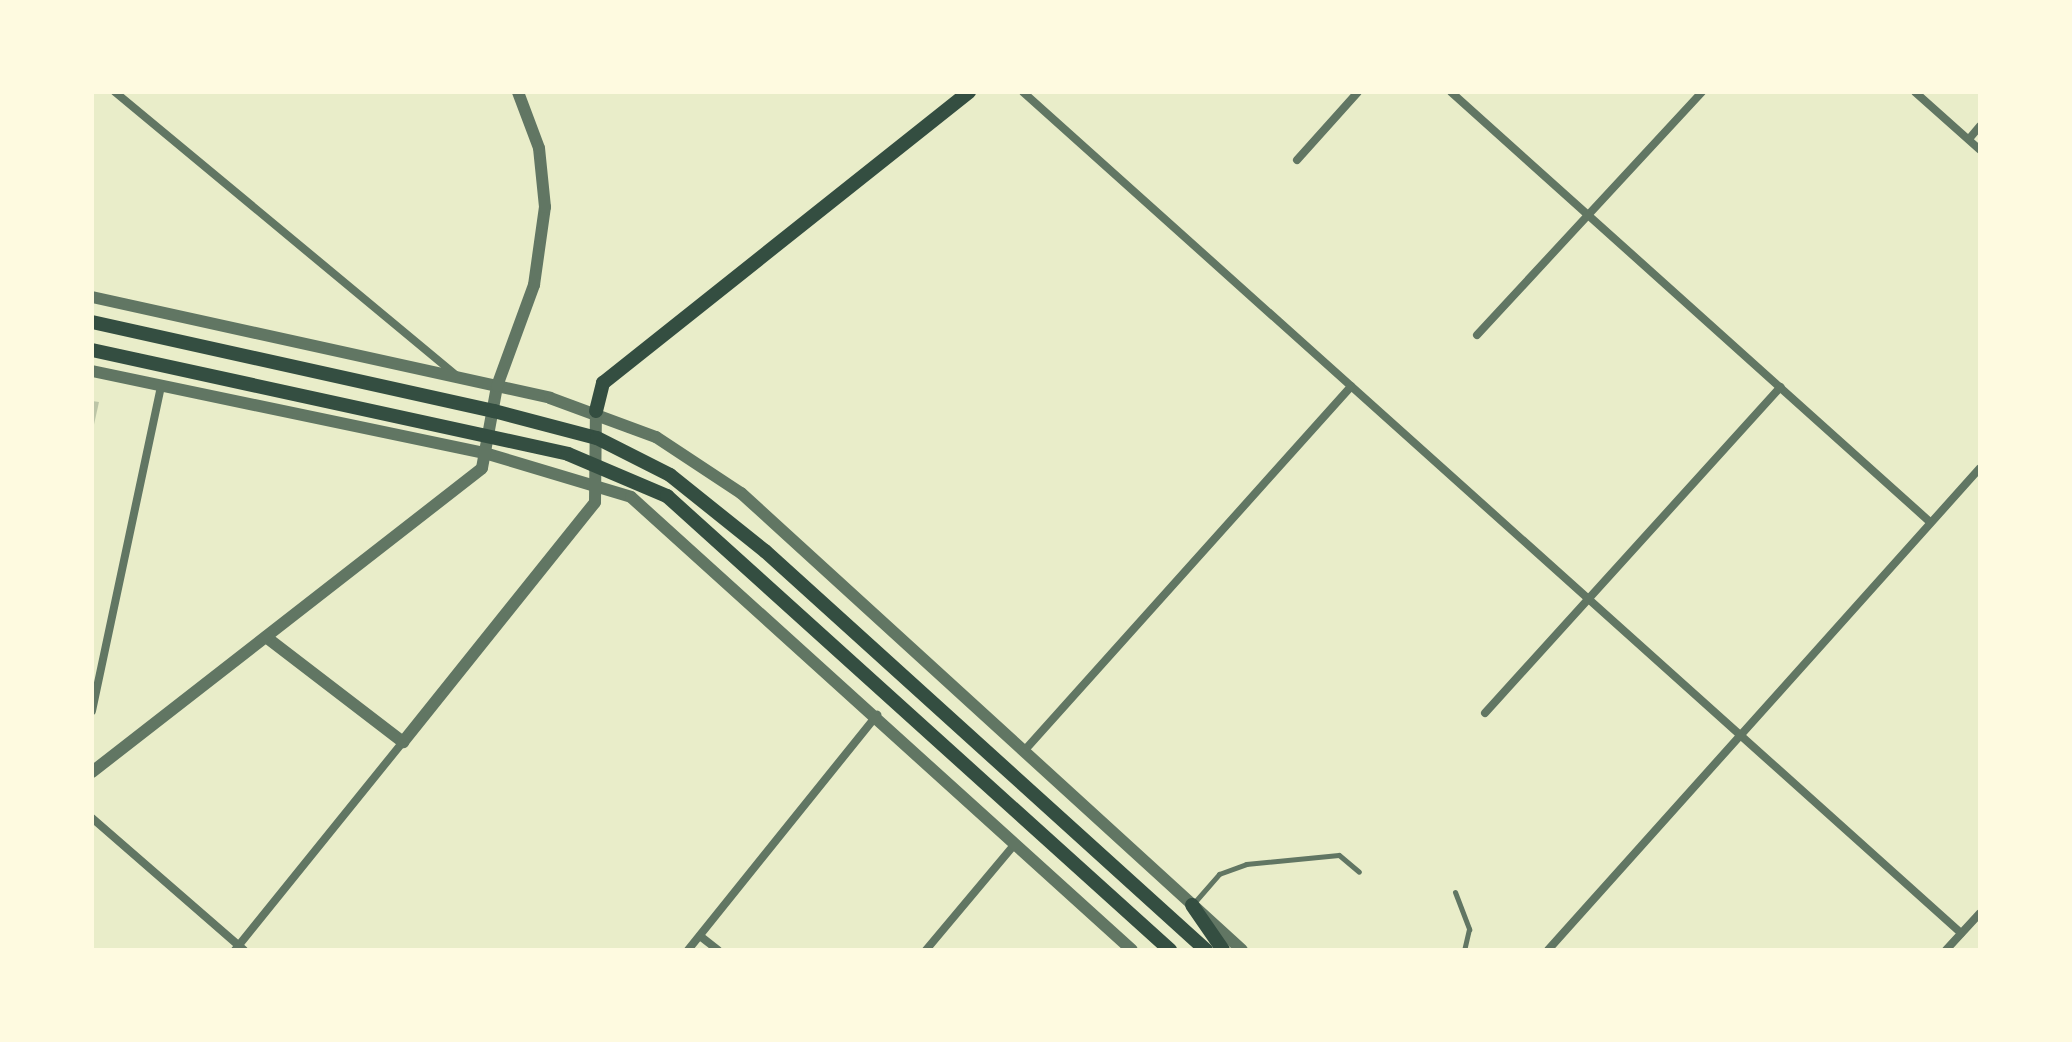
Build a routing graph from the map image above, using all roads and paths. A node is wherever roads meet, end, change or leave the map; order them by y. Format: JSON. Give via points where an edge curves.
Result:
{"nodes":[{"id":1,"x":115,"y":92,"type":"edge"},
{"id":2,"x":518,"y":92,"type":"edge"},
{"id":3,"x":969,"y":92,"type":"edge"},
{"id":4,"x":1023,"y":92,"type":"edge"},
{"id":5,"x":1358,"y":92,"type":"edge"},
{"id":6,"x":1451,"y":92,"type":"edge"},
{"id":7,"x":1702,"y":92,"type":"edge"},
{"id":8,"x":1915,"y":92,"type":"edge"},
{"id":9,"x":1980,"y":126,"type":"edge"},
{"id":10,"x":1969,"y":139,"type":"junction"},
{"id":11,"x":1980,"y":150,"type":"edge"},
{"id":12,"x":1297,"y":160,"type":"dead end"},
{"id":13,"x":1590,"y":216,"type":"junction"},
{"id":14,"x":92,"y":297,"type":"edge"},
{"id":15,"x":92,"y":322,"type":"edge"},
{"id":16,"x":1477,"y":335,"type":"dead end"},
{"id":17,"x":92,"y":350,"type":"edge"},
{"id":18,"x":92,"y":371,"type":"edge"},
{"id":19,"x":460,"y":378,"type":"junction"},
{"id":20,"x":497,"y":386,"type":"junction"},
{"id":21,"x":1351,"y":386,"type":"junction"},
{"id":22,"x":161,"y":387,"type":"junction"},
{"id":23,"x":1781,"y":387,"type":"junction"},
{"id":24,"x":494,"y":411,"type":"junction"},
{"id":25,"x":596,"y":411,"type":"junction"},
{"id":26,"x":491,"y":435,"type":"junction"},
{"id":27,"x":597,"y":438,"type":"junction"},
{"id":28,"x":488,"y":454,"type":"junction"},
{"id":29,"x":600,"y":463,"type":"junction"},
{"id":30,"x":1980,"y":468,"type":"edge"},
{"id":31,"x":598,"y":482,"type":"junction"},
{"id":32,"x":1930,"y":522,"type":"junction"},
{"id":33,"x":1588,"y":598,"type":"junction"},
{"id":34,"x":266,"y":637,"type":"junction"},
{"id":35,"x":92,"y":711,"type":"edge"},
{"id":36,"x":1485,"y":713,"type":"dead end"},
{"id":37,"x":877,"y":715,"type":"junction"},
{"id":38,"x":1743,"y":736,"type":"junction"},
{"id":39,"x":403,"y":742,"type":"junction"},
{"id":40,"x":1024,"y":751,"type":"junction"},
{"id":41,"x":92,"y":772,"type":"edge"},
{"id":42,"x":92,"y":818,"type":"edge"},
{"id":43,"x":1015,"y":844,"type":"junction"},
{"id":44,"x":1359,"y":872,"type":"dead end"},
{"id":45,"x":1455,"y":892,"type":"dead end"},
{"id":46,"x":1192,"y":905,"type":"junction"},
{"id":47,"x":1980,"y":913,"type":"edge"},
{"id":48,"x":1961,"y":933,"type":"junction"},
{"id":49,"x":700,"y":936,"type":"junction"},
{"id":50,"x":239,"y":949,"type":"edge"},
{"id":51,"x":688,"y":950,"type":"edge"},
{"id":52,"x":718,"y":950,"type":"edge"},
{"id":53,"x":926,"y":950,"type":"edge"},
{"id":54,"x":1132,"y":950,"type":"edge"},
{"id":55,"x":1170,"y":950,"type":"edge"},
{"id":56,"x":1206,"y":950,"type":"edge"},
{"id":57,"x":1223,"y":950,"type":"edge"},
{"id":58,"x":1242,"y":950,"type":"edge"},
{"id":59,"x":1464,"y":950,"type":"edge"},
{"id":60,"x":1548,"y":950,"type":"edge"},
{"id":61,"x":1946,"y":950,"type":"edge"}],
"edges":[{"from":1,"to":19,"type":"street"},
{"from":2,"to":20,"type":"street","via":[[539,148],[545,207],[534,285]]},
{"from":3,"to":25,"type":"main road","via":[[603,383]]},
{"from":4,"to":21,"type":"street"},
{"from":5,"to":12,"type":"street"},
{"from":6,"to":13,"type":"street"},
{"from":7,"to":13,"type":"street"},
{"from":8,"to":10,"type":"street"},
{"from":9,"to":10,"type":"street"},
{"from":10,"to":11,"type":"street"},
{"from":13,"to":16,"type":"street"},
{"from":13,"to":23,"type":"street"},
{"from":14,"to":19,"type":"street"},
{"from":15,"to":24,"type":"main road"},
{"from":17,"to":26,"type":"main road"},
{"from":18,"to":22,"type":"street"},
{"from":19,"to":20,"type":"street"},
{"from":20,"to":24,"type":"street"},
{"from":20,"to":25,"type":"street"},
{"from":21,"to":33,"type":"street"},
{"from":21,"to":40,"type":"street"},
{"from":22,"to":28,"type":"street"},
{"from":22,"to":35,"type":"street"},
{"from":23,"to":32,"type":"street"},
{"from":23,"to":33,"type":"street"},
{"from":24,"to":26,"type":"street"},
{"from":24,"to":27,"type":"main road"},
{"from":25,"to":27,"type":"street"},
{"from":25,"to":40,"type":"street","via":[[656,437],[741,493]]},
{"from":26,"to":28,"type":"street"},
{"from":26,"to":29,"type":"main road"},
{"from":27,"to":29,"type":"street"},
{"from":27,"to":56,"type":"main road","via":[[700,496]]},
{"from":28,"to":31,"type":"street"},
{"from":28,"to":34,"type":"street","via":[[469,483]]},
{"from":29,"to":31,"type":"street"},
{"from":29,"to":55,"type":"main road","via":[[667,496],[707,529]]},
{"from":30,"to":32,"type":"street"},
{"from":31,"to":37,"type":"street","via":[[653,510]]},
{"from":31,"to":39,"type":"street","via":[[584,520]]},
{"from":32,"to":38,"type":"street"},
{"from":33,"to":36,"type":"street"},
{"from":33,"to":38,"type":"street"},
{"from":34,"to":39,"type":"street"},
{"from":34,"to":41,"type":"street"},
{"from":37,"to":43,"type":"street"},
{"from":37,"to":49,"type":"street"},
{"from":38,"to":48,"type":"street"},
{"from":38,"to":60,"type":"street"},
{"from":39,"to":50,"type":"street"},
{"from":40,"to":46,"type":"street"},
{"from":42,"to":50,"type":"street"},
{"from":43,"to":53,"type":"street"},
{"from":43,"to":54,"type":"street"},
{"from":44,"to":46,"type":"lane","via":[[1339,855],[1246,864],[1219,874]]},
{"from":45,"to":59,"type":"lane","via":[[1469,929]]},
{"from":46,"to":57,"type":"main road"},
{"from":46,"to":58,"type":"street"},
{"from":47,"to":48,"type":"street"},
{"from":48,"to":61,"type":"street"},
{"from":49,"to":51,"type":"street"},
{"from":49,"to":52,"type":"street"}]}
